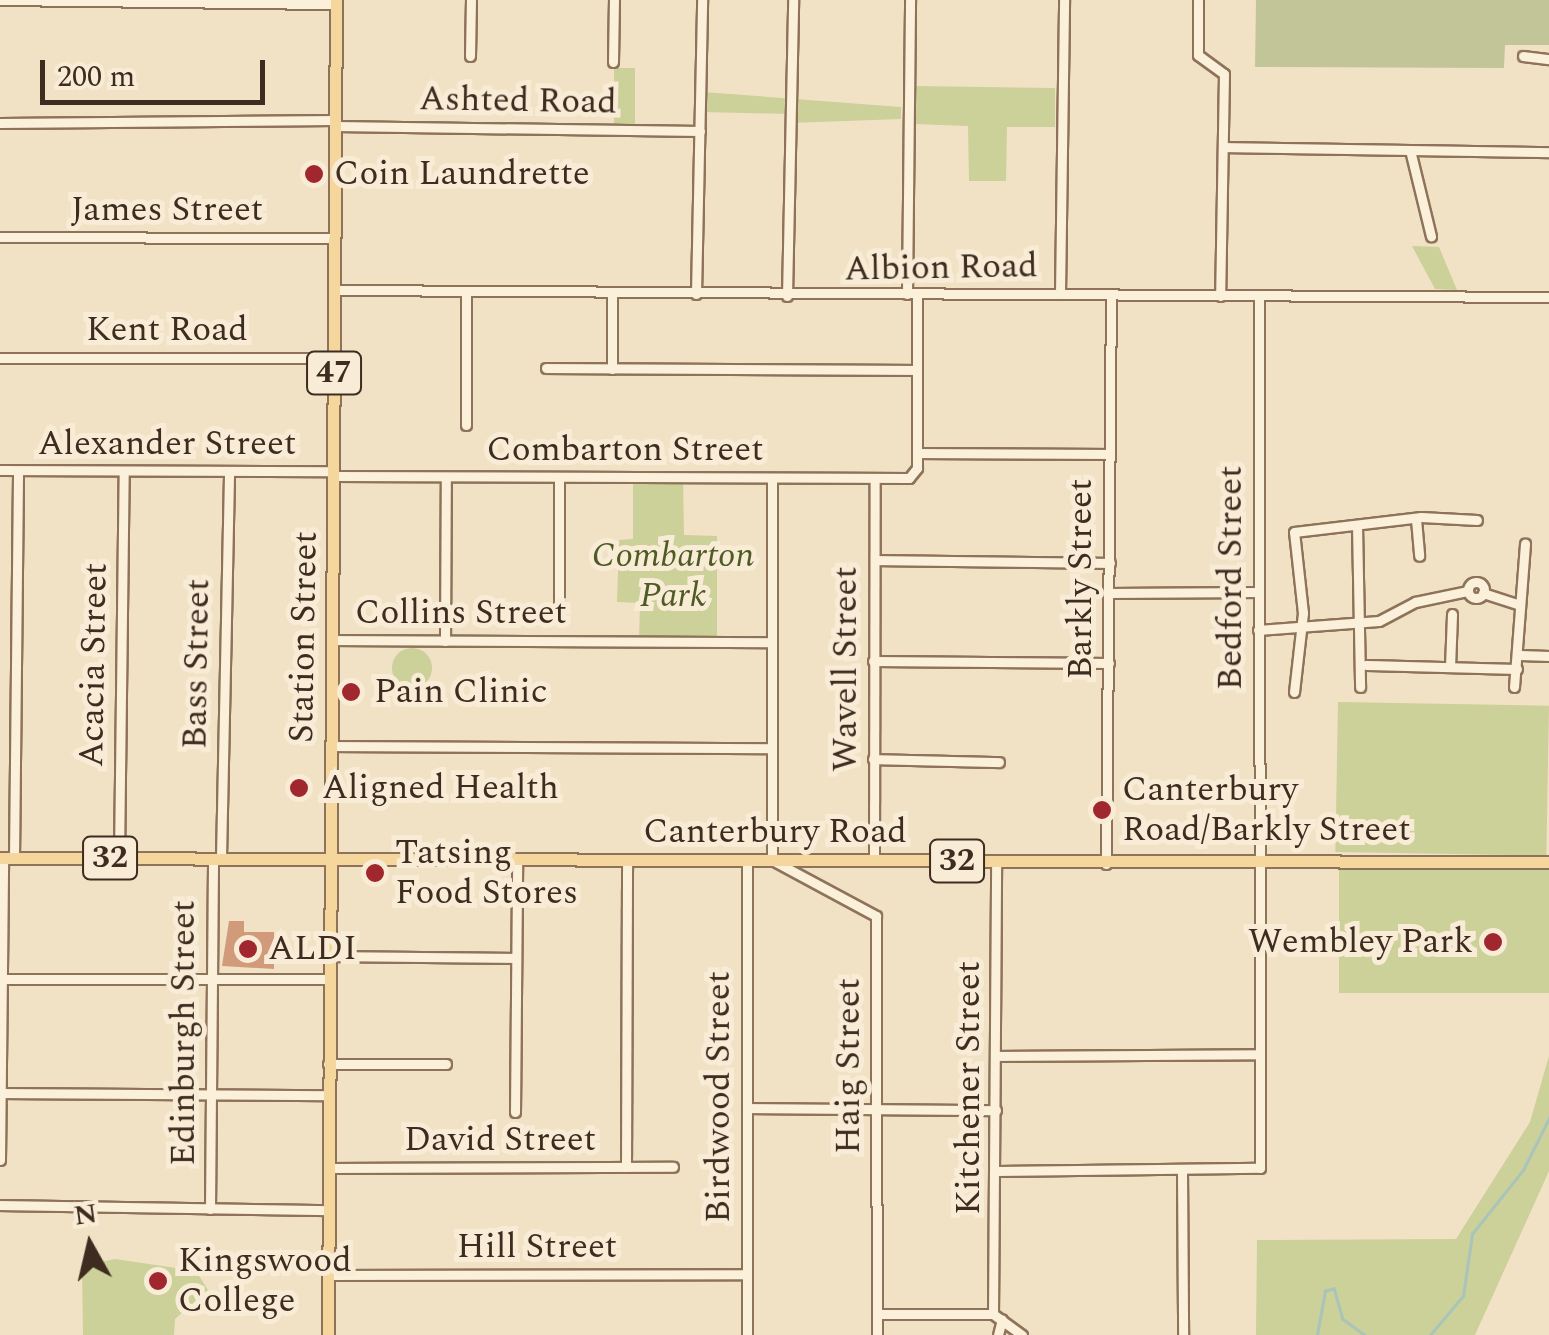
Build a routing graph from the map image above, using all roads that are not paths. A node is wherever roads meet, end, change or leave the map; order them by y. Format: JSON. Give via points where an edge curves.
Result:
{"nodes":[{"id":1,"x":471,"y":0,"type":"edge"},
{"id":2,"x":614,"y":0,"type":"edge"},
{"id":3,"x":702,"y":0,"type":"edge"},
{"id":4,"x":793,"y":0,"type":"edge"},
{"id":5,"x":910,"y":0,"type":"edge"},
{"id":6,"x":1064,"y":0,"type":"edge"},
{"id":7,"x":1198,"y":0,"type":"edge"},
{"id":8,"x":336,"y":2,"type":"edge"},
{"id":9,"x":0,"y":3,"type":"edge"},
{"id":10,"x":470,"y":56,"type":"dead end"},
{"id":11,"x":1523,"y":56,"type":"dead end"},
{"id":12,"x":1549,"y":59,"type":"edge"},
{"id":13,"x":613,"y":62,"type":"dead end"},
{"id":14,"x":0,"y":123,"type":"edge"},
{"id":15,"x":336,"y":123,"type":"junction"},
{"id":16,"x":700,"y":130,"type":"junction"},
{"id":17,"x":1224,"y":147,"type":"junction"},
{"id":18,"x":1410,"y":150,"type":"junction"},
{"id":19,"x":1549,"y":152,"type":"edge"},
{"id":20,"x":1431,"y":236,"type":"dead end"},
{"id":21,"x":0,"y":237,"type":"edge"},
{"id":22,"x":334,"y":238,"type":"junction"},
{"id":23,"x":334,"y":290,"type":"junction"},
{"id":24,"x":466,"y":292,"type":"junction"},
{"id":25,"x":612,"y":292,"type":"junction"},
{"id":26,"x":696,"y":294,"type":"junction"},
{"id":27,"x":1060,"y":294,"type":"junction"},
{"id":28,"x":912,"y":295,"type":"junction"},
{"id":29,"x":1110,"y":295,"type":"junction"},
{"id":30,"x":787,"y":296,"type":"junction"},
{"id":31,"x":1220,"y":296,"type":"junction"},
{"id":32,"x":1259,"y":296,"type":"junction"},
{"id":33,"x":1549,"y":297,"type":"edge"},
{"id":34,"x":0,"y":358,"type":"edge"},
{"id":35,"x":334,"y":358,"type":"junction"},
{"id":36,"x":546,"y":368,"type":"dead end"},
{"id":37,"x":612,"y":368,"type":"junction"},
{"id":38,"x":916,"y":370,"type":"junction"},
{"id":39,"x":466,"y":425,"type":"dead end"},
{"id":40,"x":917,"y":453,"type":"junction"},
{"id":41,"x":1110,"y":454,"type":"junction"},
{"id":42,"x":0,"y":470,"type":"edge"},
{"id":43,"x":18,"y":470,"type":"junction"},
{"id":44,"x":124,"y":472,"type":"junction"},
{"id":45,"x":229,"y":472,"type":"junction"},
{"id":46,"x":333,"y":474,"type":"junction"},
{"id":47,"x":446,"y":476,"type":"junction"},
{"id":48,"x":559,"y":477,"type":"junction"},
{"id":49,"x":772,"y":478,"type":"junction"},
{"id":50,"x":875,"y":478,"type":"junction"},
{"id":51,"x":1416,"y":519,"type":"junction"},
{"id":52,"x":1477,"y":520,"type":"dead end"},
{"id":53,"x":1358,"y":525,"type":"junction"},
{"id":54,"x":1525,"y":543,"type":"dead end"},
{"id":55,"x":1420,"y":556,"type":"dead end"},
{"id":56,"x":874,"y":560,"type":"junction"},
{"id":57,"x":1110,"y":563,"type":"junction"},
{"id":58,"x":1258,"y":592,"type":"junction"},
{"id":59,"x":1110,"y":593,"type":"junction"},
{"id":60,"x":559,"y":602,"type":"dead end"},
{"id":61,"x":1520,"y":605,"type":"junction"},
{"id":62,"x":1452,"y":614,"type":"dead end"},
{"id":63,"x":1362,"y":624,"type":"junction"},
{"id":64,"x":1300,"y":625,"type":"junction"},
{"id":65,"x":1258,"y":630,"type":"junction"},
{"id":66,"x":332,"y":640,"type":"junction"},
{"id":67,"x":445,"y":641,"type":"junction"},
{"id":68,"x":771,"y":642,"type":"junction"},
{"id":69,"x":1520,"y":654,"type":"junction"},
{"id":70,"x":1549,"y":656,"type":"edge"},
{"id":71,"x":874,"y":662,"type":"junction"},
{"id":72,"x":1108,"y":663,"type":"junction"},
{"id":73,"x":1366,"y":665,"type":"junction"},
{"id":74,"x":1450,"y":667,"type":"junction"},
{"id":75,"x":1518,"y":669,"type":"junction"},
{"id":76,"x":1360,"y":687,"type":"dead end"},
{"id":77,"x":1514,"y":687,"type":"dead end"},
{"id":78,"x":1294,"y":692,"type":"dead end"},
{"id":79,"x":330,"y":746,"type":"junction"},
{"id":80,"x":770,"y":748,"type":"junction"},
{"id":81,"x":873,"y":760,"type":"junction"},
{"id":82,"x":999,"y":762,"type":"dead end"},
{"id":83,"x":330,"y":856,"type":"junction"},
{"id":84,"x":6,"y":858,"type":"edge"},
{"id":85,"x":118,"y":858,"type":"junction"},
{"id":86,"x":217,"y":858,"type":"junction"},
{"id":87,"x":517,"y":858,"type":"junction"},
{"id":88,"x":627,"y":858,"type":"junction"},
{"id":89,"x":747,"y":860,"type":"junction"},
{"id":90,"x":772,"y":860,"type":"junction"},
{"id":91,"x":874,"y":860,"type":"junction"},
{"id":92,"x":1258,"y":860,"type":"junction"},
{"id":93,"x":996,"y":862,"type":"junction"},
{"id":94,"x":1549,"y":862,"type":"edge"},
{"id":95,"x":1106,"y":864,"type":"junction"},
{"id":96,"x":329,"y":956,"type":"junction"},
{"id":97,"x":515,"y":958,"type":"junction"},
{"id":98,"x":212,"y":978,"type":"junction"},
{"id":99,"x":4,"y":979,"type":"junction"},
{"id":100,"x":329,"y":979,"type":"junction"},
{"id":101,"x":1259,"y":1054,"type":"junction"},
{"id":102,"x":996,"y":1056,"type":"junction"},
{"id":103,"x":328,"y":1064,"type":"junction"},
{"id":104,"x":446,"y":1064,"type":"dead end"},
{"id":105,"x":2,"y":1093,"type":"edge"},
{"id":106,"x":328,"y":1094,"type":"junction"},
{"id":107,"x":213,"y":1095,"type":"junction"},
{"id":108,"x":747,"y":1108,"type":"junction"},
{"id":109,"x":876,"y":1110,"type":"junction"},
{"id":110,"x":996,"y":1110,"type":"junction"},
{"id":111,"x":515,"y":1112,"type":"dead end"},
{"id":112,"x":0,"y":1160,"type":"edge"},
{"id":113,"x":674,"y":1167,"type":"dead end"},
{"id":114,"x":328,"y":1168,"type":"junction"},
{"id":115,"x":626,"y":1168,"type":"junction"},
{"id":116,"x":997,"y":1171,"type":"junction"},
{"id":117,"x":1182,"y":1172,"type":"junction"},
{"id":118,"x":0,"y":1205,"type":"edge"},
{"id":119,"x":210,"y":1209,"type":"junction"},
{"id":120,"x":328,"y":1210,"type":"junction"},
{"id":121,"x":747,"y":1274,"type":"junction"},
{"id":122,"x":327,"y":1275,"type":"junction"},
{"id":123,"x":877,"y":1314,"type":"junction"},
{"id":124,"x":998,"y":1316,"type":"junction"},
{"id":125,"x":328,"y":1335,"type":"edge"},
{"id":126,"x":747,"y":1335,"type":"edge"},
{"id":127,"x":877,"y":1335,"type":"edge"},
{"id":128,"x":998,"y":1335,"type":"edge"},
{"id":129,"x":1022,"y":1335,"type":"edge"},
{"id":130,"x":1183,"y":1335,"type":"edge"}],
"edges":[{"from":1,"to":10,"type":"street"},
{"from":2,"to":13,"type":"street"},
{"from":3,"to":16,"type":"street"},
{"from":4,"to":30,"type":"street"},
{"from":5,"to":28,"type":"street"},
{"from":6,"to":27,"type":"street"},
{"from":7,"to":17,"type":"street","via":[[1198,55],[1224,74]]},
{"from":8,"to":9,"type":"street"},
{"from":8,"to":15,"type":"main road","name":"Station Street","number":"47"},
{"from":11,"to":12,"type":"street"},
{"from":14,"to":15,"type":"street","name":"Ashted Road"},
{"from":15,"to":16,"type":"street","name":"Ashted Road"},
{"from":15,"to":22,"type":"main road","name":"Station Street","number":"47"},
{"from":16,"to":26,"type":"street"},
{"from":17,"to":18,"type":"street"},
{"from":17,"to":31,"type":"street"},
{"from":18,"to":19,"type":"street"},
{"from":18,"to":20,"type":"street"},
{"from":21,"to":22,"type":"street","name":"James Street"},
{"from":22,"to":23,"type":"main road","name":"Station Street","number":"47"},
{"from":23,"to":24,"type":"street","name":"Albion Road"},
{"from":23,"to":35,"type":"main road","name":"Station Street","number":"47"},
{"from":24,"to":25,"type":"street","name":"Albion Road"},
{"from":24,"to":39,"type":"street"},
{"from":25,"to":26,"type":"street","name":"Albion Road"},
{"from":25,"to":37,"type":"street"},
{"from":26,"to":30,"type":"street","name":"Albion Road"},
{"from":27,"to":28,"type":"street","name":"Albion Road"},
{"from":27,"to":29,"type":"street","name":"Albion Road"},
{"from":28,"to":30,"type":"street","name":"Albion Road"},
{"from":28,"to":38,"type":"street"},
{"from":29,"to":31,"type":"street","name":"Albion Road"},
{"from":29,"to":41,"type":"street","name":"Barkly Street"},
{"from":31,"to":32,"type":"street","name":"Albion Road"},
{"from":32,"to":33,"type":"street","name":"Albion Road"},
{"from":32,"to":58,"type":"street","name":"Bedford Street"},
{"from":34,"to":35,"type":"street","name":"Kent Road"},
{"from":35,"to":46,"type":"main road","name":"Station Street","number":"47"},
{"from":36,"to":37,"type":"street"},
{"from":37,"to":38,"type":"street"},
{"from":38,"to":40,"type":"street"},
{"from":40,"to":41,"type":"street"},
{"from":40,"to":50,"type":"street","name":"Combarton Street","via":[[915,474]]},
{"from":41,"to":57,"type":"street","name":"Barkly Street"},
{"from":42,"to":43,"type":"street","name":"Alexander Street"},
{"from":43,"to":44,"type":"street","name":"Alexander Street"},
{"from":43,"to":84,"type":"street"},
{"from":44,"to":45,"type":"street","name":"Alexander Street"},
{"from":44,"to":85,"type":"street","name":"Acacia Street"},
{"from":45,"to":46,"type":"street","name":"Alexander Street"},
{"from":45,"to":86,"type":"street","name":"Bass Street"},
{"from":46,"to":47,"type":"street","name":"Combarton Street"},
{"from":46,"to":66,"type":"main road","name":"Station Street","number":"47"},
{"from":47,"to":48,"type":"street","name":"Combarton Street"},
{"from":47,"to":67,"type":"street"},
{"from":48,"to":49,"type":"street","name":"Combarton Street"},
{"from":48,"to":60,"type":"street"},
{"from":49,"to":50,"type":"street","name":"Combarton Street"},
{"from":49,"to":68,"type":"street"},
{"from":50,"to":56,"type":"street","name":"Wavell Street"},
{"from":51,"to":52,"type":"street"},
{"from":51,"to":53,"type":"street"},
{"from":51,"to":55,"type":"street"},
{"from":53,"to":63,"type":"street"},
{"from":53,"to":64,"type":"street","via":[[1294,532]]},
{"from":54,"to":61,"type":"street"},
{"from":56,"to":57,"type":"street"},
{"from":56,"to":71,"type":"street","name":"Wavell Street"},
{"from":57,"to":59,"type":"street","name":"Barkly Street"},
{"from":58,"to":59,"type":"street"},
{"from":58,"to":65,"type":"street","name":"Bedford Street"},
{"from":59,"to":72,"type":"street","name":"Barkly Street"},
{"from":61,"to":63,"type":"street","via":[[1483,593],[1476,582]]},
{"from":61,"to":69,"type":"street"},
{"from":62,"to":74,"type":"street"},
{"from":63,"to":64,"type":"street"},
{"from":63,"to":73,"type":"street"},
{"from":64,"to":65,"type":"street"},
{"from":64,"to":78,"type":"street"},
{"from":65,"to":92,"type":"street","name":"Bedford Street"},
{"from":66,"to":67,"type":"street","name":"Collins Street"},
{"from":66,"to":79,"type":"main road","name":"Station Street","number":"47"},
{"from":67,"to":68,"type":"street","name":"Collins Street"},
{"from":68,"to":80,"type":"street"},
{"from":69,"to":70,"type":"street"},
{"from":69,"to":75,"type":"street"},
{"from":71,"to":72,"type":"street"},
{"from":71,"to":81,"type":"street","name":"Wavell Street"},
{"from":72,"to":95,"type":"street","name":"Barkly Street"},
{"from":73,"to":74,"type":"street"},
{"from":73,"to":76,"type":"street"},
{"from":74,"to":75,"type":"street"},
{"from":75,"to":77,"type":"street"},
{"from":79,"to":80,"type":"street"},
{"from":79,"to":83,"type":"main road","name":"Station Street","number":"47"},
{"from":80,"to":90,"type":"street"},
{"from":81,"to":82,"type":"street"},
{"from":81,"to":91,"type":"street","name":"Wavell Street"},
{"from":83,"to":86,"type":"main road","name":"Canterbury Road","number":"32"},
{"from":83,"to":87,"type":"main road","name":"Canterbury Road","number":"32"},
{"from":83,"to":96,"type":"main road","name":"Station Street","number":"47"},
{"from":84,"to":85,"type":"main road","name":"Canterbury Road","number":"32"},
{"from":84,"to":99,"type":"street"},
{"from":85,"to":86,"type":"main road","name":"Canterbury Road","number":"32"},
{"from":86,"to":98,"type":"street","name":"Edinburgh Street"},
{"from":87,"to":88,"type":"main road","name":"Canterbury Road","number":"32"},
{"from":87,"to":97,"type":"street"},
{"from":88,"to":89,"type":"main road","name":"Canterbury Road","number":"32"},
{"from":88,"to":115,"type":"street"},
{"from":89,"to":90,"type":"main road","name":"Canterbury Road","number":"32"},
{"from":89,"to":108,"type":"street","name":"Birdwood Street"},
{"from":90,"to":91,"type":"main road","name":"Canterbury Road","number":"32"},
{"from":90,"to":109,"type":"street","name":"Haig Street","via":[[876,916]]},
{"from":91,"to":93,"type":"main road","name":"Canterbury Road","number":"32"},
{"from":92,"to":94,"type":"main road","name":"Canterbury Road","number":"32"},
{"from":92,"to":95,"type":"main road","name":"Canterbury Road","number":"32"},
{"from":92,"to":101,"type":"street","name":"Bedford Street"},
{"from":93,"to":95,"type":"main road","name":"Canterbury Road","number":"32"},
{"from":93,"to":102,"type":"street","name":"Kitchener Street"},
{"from":96,"to":97,"type":"street"},
{"from":96,"to":100,"type":"main road","name":"Station Street","number":"47"},
{"from":97,"to":111,"type":"street"},
{"from":98,"to":99,"type":"street"},
{"from":98,"to":100,"type":"street"},
{"from":98,"to":107,"type":"street","name":"Edinburgh Street"},
{"from":99,"to":105,"type":"street"},
{"from":100,"to":103,"type":"main road","name":"Station Street","number":"47"},
{"from":101,"to":102,"type":"street"},
{"from":101,"to":117,"type":"street","name":"Bedford Street","via":[[1256,1172]]},
{"from":102,"to":110,"type":"street","name":"Kitchener Street"},
{"from":103,"to":104,"type":"street"},
{"from":103,"to":106,"type":"main road","name":"Station Street","number":"47"},
{"from":105,"to":107,"type":"street"},
{"from":105,"to":112,"type":"street"},
{"from":106,"to":107,"type":"street"},
{"from":106,"to":114,"type":"main road","name":"Station Street","number":"47"},
{"from":107,"to":119,"type":"street","name":"Edinburgh Street"},
{"from":108,"to":109,"type":"street"},
{"from":108,"to":121,"type":"street","name":"Birdwood Street"},
{"from":109,"to":110,"type":"street"},
{"from":109,"to":123,"type":"street","name":"Haig Street"},
{"from":110,"to":116,"type":"street","name":"Kitchener Street"},
{"from":113,"to":115,"type":"street","name":"David Street"},
{"from":114,"to":115,"type":"street","name":"David Street"},
{"from":114,"to":120,"type":"main road","name":"Station Street","number":"47"},
{"from":116,"to":117,"type":"street"},
{"from":116,"to":124,"type":"street","name":"Kitchener Street"},
{"from":117,"to":130,"type":"street"},
{"from":118,"to":119,"type":"street"},
{"from":119,"to":120,"type":"street"},
{"from":120,"to":122,"type":"main road","name":"Station Street","number":"47"},
{"from":121,"to":122,"type":"street","name":"Hill Street"},
{"from":121,"to":126,"type":"street","name":"Birdwood Street"},
{"from":122,"to":125,"type":"main road","name":"Station Street","number":"47"},
{"from":123,"to":124,"type":"street"},
{"from":123,"to":127,"type":"street","name":"Haig Street"},
{"from":124,"to":128,"type":"street","name":"Kitchener Street"},
{"from":124,"to":129,"type":"street"}]}
